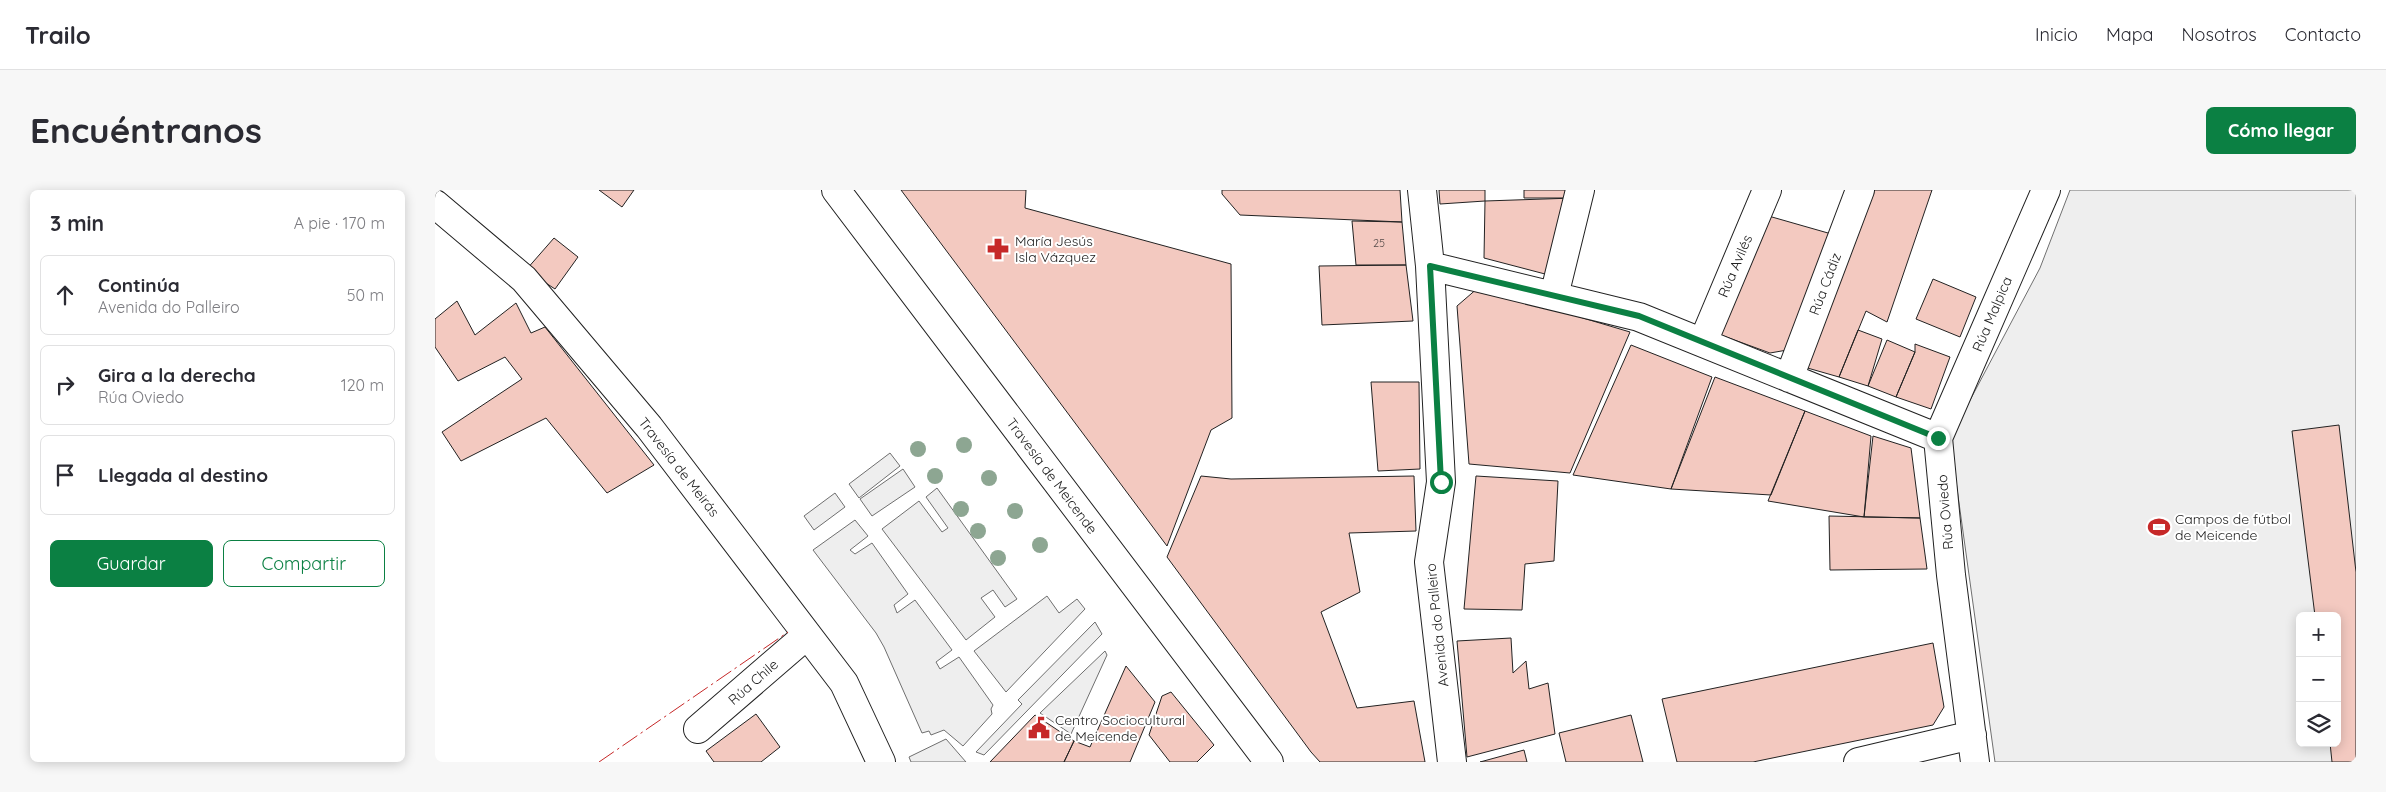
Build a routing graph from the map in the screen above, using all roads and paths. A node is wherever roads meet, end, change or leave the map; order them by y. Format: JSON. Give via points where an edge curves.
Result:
{"nodes":[{"id":1,"x":836,"y":190,"type":"edge"},
{"id":2,"x":1422,"y":190,"type":"edge"},
{"id":3,"x":1580,"y":190,"type":"edge"},
{"id":4,"x":1767,"y":190,"type":"edge"},
{"id":5,"x":1860,"y":190,"type":"edge"},
{"id":6,"x":2046,"y":190,"type":"edge"},
{"id":7,"x":435,"y":204,"type":"edge"},
{"id":8,"x":1430,"y":266,"type":"junction"},
{"id":9,"x":1554,"y":296,"type":"junction"},
{"id":10,"x":1703,"y":342,"type":"junction"},
{"id":11,"x":1789,"y":378,"type":"junction"},
{"id":12,"x":1938,"y":438,"type":"junction"},
{"id":13,"x":807,"y":635,"type":"junction"},
{"id":14,"x":698,"y":730,"type":"dead end"},
{"id":15,"x":1972,"y":735,"type":"junction"},
{"id":16,"x":881,"y":762,"type":"edge"},
{"id":17,"x":1269,"y":762,"type":"edge"},
{"id":18,"x":1452,"y":762,"type":"edge"},
{"id":19,"x":1858,"y":762,"type":"edge"},
{"id":20,"x":1975,"y":762,"type":"edge"}],
"edges":[{"from":1,"to":17,"type":"street","name":"Travesía de Meicende"},
{"from":2,"to":8,"type":"street","name":"Avenida do Palleiro"},
{"from":3,"to":9,"type":"street"},
{"from":4,"to":10,"type":"street","name":"Rúa Avilés"},
{"from":5,"to":11,"type":"street","name":"Rúa Cádiz"},
{"from":6,"to":12,"type":"street","name":"Rúa Malpica"},
{"from":7,"to":13,"type":"street","name":"Travesía de Meirás","via":[[524,280],[649,427]]},
{"from":8,"to":9,"type":"street"},
{"from":8,"to":18,"type":"street","name":"Avenida do Palleiro","via":[[1441,482],[1429,562]]},
{"from":9,"to":10,"type":"street","via":[[1639,316]]},
{"from":10,"to":11,"type":"street"},
{"from":11,"to":12,"type":"street"},
{"from":12,"to":15,"type":"street","name":"Rúa Oviedo","via":[[1951,575]]},
{"from":13,"to":14,"type":"street","name":"Rúa Chile"},
{"from":13,"to":16,"type":"street","name":"Travesía de Meirás","via":[[844,683]]},
{"from":15,"to":19,"type":"street"},
{"from":15,"to":20,"type":"street","name":"Rúa Oviedo"}]}
